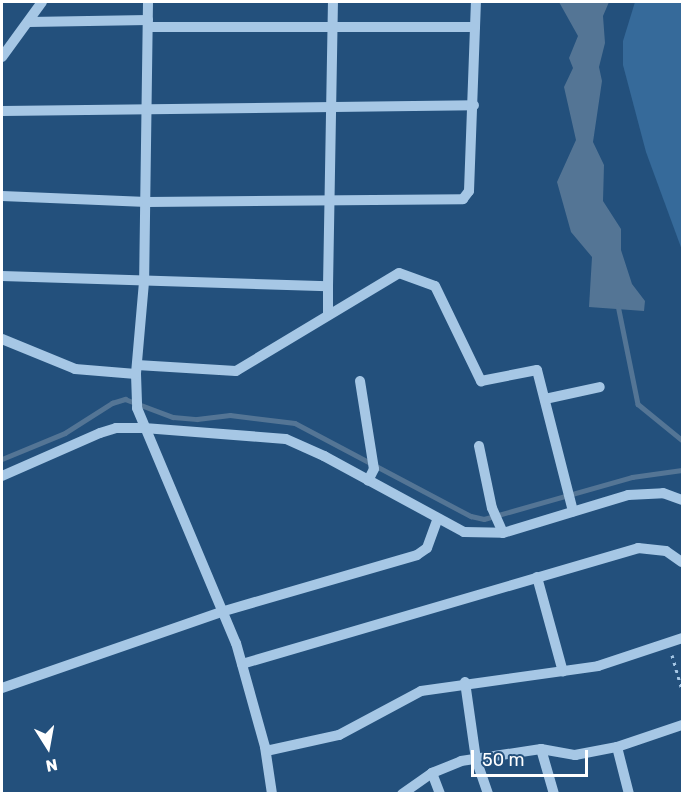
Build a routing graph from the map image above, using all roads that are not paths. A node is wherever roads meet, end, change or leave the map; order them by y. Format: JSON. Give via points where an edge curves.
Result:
{"nodes":[{"id":1,"x":42,"y":2,"type":"edge"},
{"id":2,"x":148,"y":2,"type":"edge"},
{"id":3,"x":333,"y":2,"type":"edge"},
{"id":4,"x":477,"y":2,"type":"edge"},
{"id":5,"x":29,"y":22,"type":"junction"},
{"id":6,"x":148,"y":23,"type":"junction"},
{"id":7,"x":475,"y":27,"type":"junction"},
{"id":8,"x":333,"y":30,"type":"junction"},
{"id":9,"x":2,"y":57,"type":"edge"},
{"id":10,"x":474,"y":105,"type":"junction"},
{"id":11,"x":333,"y":106,"type":"junction"},
{"id":12,"x":148,"y":108,"type":"junction"},
{"id":13,"x":2,"y":111,"type":"edge"},
{"id":14,"x":2,"y":196,"type":"edge"},
{"id":15,"x":147,"y":202,"type":"junction"},
{"id":16,"x":331,"y":202,"type":"junction"},
{"id":17,"x":2,"y":276,"type":"edge"},
{"id":18,"x":144,"y":282,"type":"junction"},
{"id":19,"x":328,"y":286,"type":"junction"},
{"id":20,"x":328,"y":315,"type":"junction"},
{"id":21,"x":2,"y":339,"type":"edge"},
{"id":22,"x":136,"y":370,"type":"junction"},
{"id":23,"x":360,"y":381,"type":"dead end"},
{"id":24,"x":600,"y":387,"type":"dead end"},
{"id":25,"x":544,"y":399,"type":"junction"},
{"id":26,"x":144,"y":428,"type":"junction"},
{"id":27,"x":478,"y":446,"type":"dead end"},
{"id":28,"x":2,"y":476,"type":"edge"},
{"id":29,"x":368,"y":481,"type":"junction"},
{"id":30,"x":682,"y":500,"type":"edge"},
{"id":31,"x":573,"y":511,"type":"junction"},
{"id":32,"x":437,"y":521,"type":"junction"},
{"id":33,"x":503,"y":532,"type":"junction"},
{"id":34,"x":682,"y":562,"type":"edge"},
{"id":35,"x":537,"y":577,"type":"junction"},
{"id":36,"x":221,"y":612,"type":"junction"},
{"id":37,"x":682,"y":638,"type":"edge"},
{"id":38,"x":242,"y":664,"type":"junction"},
{"id":39,"x":563,"y":672,"type":"junction"},
{"id":40,"x":465,"y":682,"type":"junction"},
{"id":41,"x":2,"y":688,"type":"edge"},
{"id":42,"x":682,"y":725,"type":"edge"},
{"id":43,"x":617,"y":747,"type":"junction"},
{"id":44,"x":541,"y":750,"type":"junction"},
{"id":45,"x":266,"y":751,"type":"junction"},
{"id":46,"x":476,"y":759,"type":"junction"},
{"id":47,"x":432,"y":773,"type":"junction"},
{"id":48,"x":272,"y":794,"type":"edge"},
{"id":49,"x":402,"y":794,"type":"edge"},
{"id":50,"x":440,"y":794,"type":"edge"},
{"id":51,"x":488,"y":794,"type":"edge"},
{"id":52,"x":554,"y":794,"type":"edge"},
{"id":53,"x":629,"y":794,"type":"edge"}],
"edges":[{"from":1,"to":5,"type":"street"},
{"from":2,"to":6,"type":"street"},
{"from":3,"to":8,"type":"street"},
{"from":4,"to":7,"type":"street"},
{"from":5,"to":6,"type":"street"},
{"from":5,"to":9,"type":"street"},
{"from":6,"to":8,"type":"street"},
{"from":6,"to":12,"type":"street"},
{"from":7,"to":8,"type":"street"},
{"from":7,"to":10,"type":"street"},
{"from":8,"to":11,"type":"street"},
{"from":10,"to":11,"type":"street"},
{"from":10,"to":16,"type":"street","via":[[469,191],[463,199]]},
{"from":11,"to":12,"type":"street"},
{"from":11,"to":16,"type":"street"},
{"from":12,"to":13,"type":"street"},
{"from":12,"to":15,"type":"street"},
{"from":14,"to":15,"type":"street"},
{"from":15,"to":16,"type":"street"},
{"from":15,"to":18,"type":"street"},
{"from":16,"to":19,"type":"street"},
{"from":17,"to":18,"type":"street"},
{"from":18,"to":19,"type":"street"},
{"from":18,"to":22,"type":"street"},
{"from":19,"to":20,"type":"street"},
{"from":20,"to":22,"type":"street","via":[[236,371]]},
{"from":20,"to":25,"type":"street","via":[[399,273],[435,286],[482,381],[537,370]]},
{"from":21,"to":22,"type":"street","via":[[75,369]]},
{"from":22,"to":26,"type":"street","via":[[137,408]]},
{"from":23,"to":29,"type":"street","via":[[374,469]]},
{"from":24,"to":25,"type":"street"},
{"from":25,"to":31,"type":"street"},
{"from":26,"to":28,"type":"street","via":[[116,428],[100,433]]},
{"from":26,"to":29,"type":"street","via":[[286,439]]},
{"from":26,"to":36,"type":"street"},
{"from":27,"to":33,"type":"street","via":[[492,508]]},
{"from":29,"to":32,"type":"street"},
{"from":30,"to":31,"type":"street","via":[[663,493],[628,495]]},
{"from":31,"to":33,"type":"street"},
{"from":32,"to":33,"type":"street","via":[[464,532]]},
{"from":32,"to":36,"type":"street","via":[[427,548],[417,555]]},
{"from":34,"to":35,"type":"street","via":[[666,551],[638,548]]},
{"from":35,"to":38,"type":"street"},
{"from":35,"to":39,"type":"street"},
{"from":36,"to":38,"type":"street"},
{"from":36,"to":41,"type":"street"},
{"from":37,"to":39,"type":"street","via":[[598,666]]},
{"from":38,"to":45,"type":"street"},
{"from":39,"to":40,"type":"street"},
{"from":40,"to":45,"type":"street","via":[[422,691],[339,735]]},
{"from":40,"to":46,"type":"street"},
{"from":42,"to":43,"type":"street"},
{"from":43,"to":44,"type":"street","via":[[575,755]]},
{"from":43,"to":53,"type":"street"},
{"from":44,"to":46,"type":"street"},
{"from":44,"to":52,"type":"street"},
{"from":45,"to":48,"type":"street"},
{"from":46,"to":47,"type":"street"},
{"from":46,"to":51,"type":"street"},
{"from":47,"to":49,"type":"street"},
{"from":47,"to":50,"type":"street"}]}
